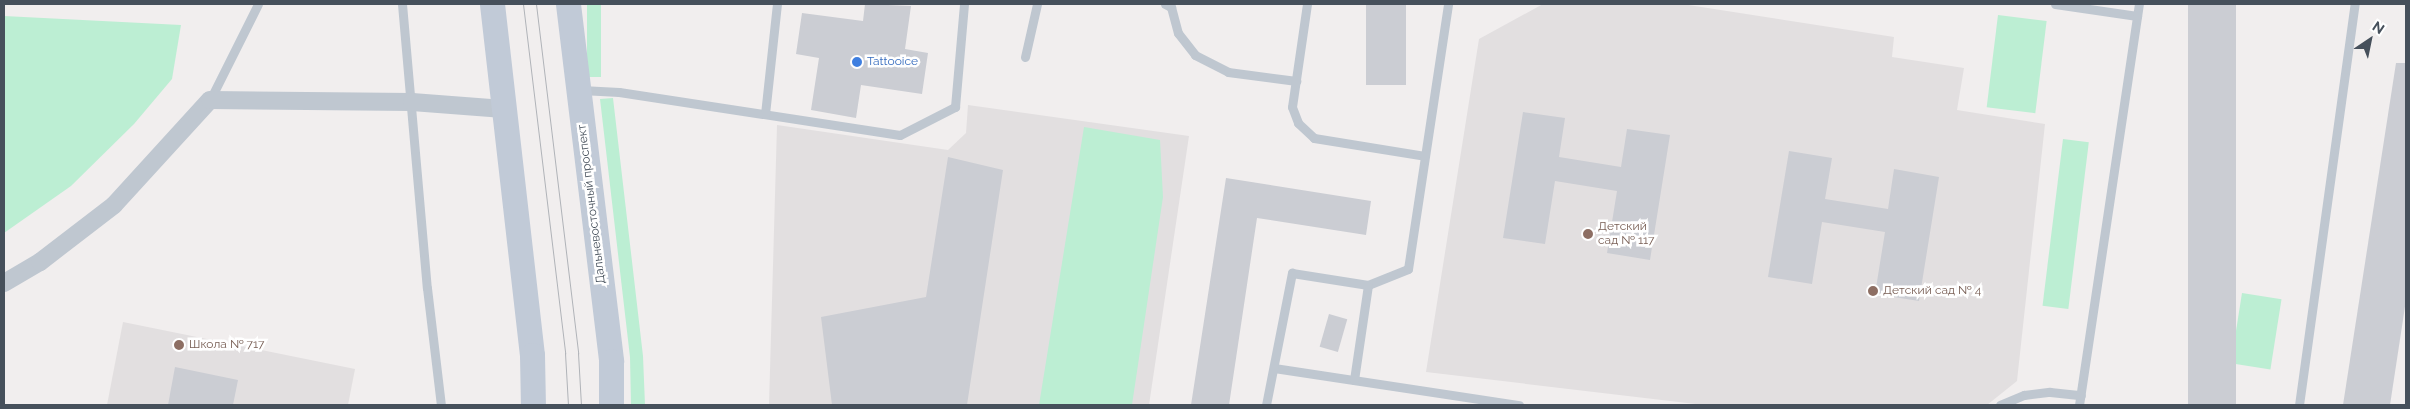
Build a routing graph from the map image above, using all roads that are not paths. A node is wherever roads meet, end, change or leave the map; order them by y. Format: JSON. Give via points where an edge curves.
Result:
{"nodes":[{"id":1,"x":258,"y":4,"type":"edge"},
{"id":2,"x":402,"y":4,"type":"edge"},
{"id":3,"x":492,"y":4,"type":"edge"},
{"id":4,"x":568,"y":4,"type":"edge"},
{"id":5,"x":777,"y":4,"type":"edge"},
{"id":6,"x":964,"y":4,"type":"edge"},
{"id":7,"x":1037,"y":4,"type":"edge"},
{"id":8,"x":1164,"y":4,"type":"edge"},
{"id":9,"x":1307,"y":4,"type":"edge"},
{"id":10,"x":1448,"y":4,"type":"edge"},
{"id":11,"x":2055,"y":4,"type":"edge"},
{"id":12,"x":2139,"y":4,"type":"edge"},
{"id":13,"x":2355,"y":4,"type":"edge"},
{"id":14,"x":2081,"y":6,"type":"edge"},
{"id":15,"x":2137,"y":16,"type":"junction"},
{"id":16,"x":1025,"y":57,"type":"dead end"},
{"id":17,"x":1296,"y":81,"type":"junction"},
{"id":18,"x":578,"y":90,"type":"junction"},
{"id":19,"x":210,"y":100,"type":"junction"},
{"id":20,"x":412,"y":102,"type":"junction"},
{"id":21,"x":504,"y":110,"type":"junction"},
{"id":22,"x":765,"y":114,"type":"junction"},
{"id":23,"x":1425,"y":156,"type":"junction"},
{"id":24,"x":4,"y":283,"type":"edge"},
{"id":25,"x":1368,"y":285,"type":"junction"},
{"id":26,"x":1274,"y":368,"type":"junction"},
{"id":27,"x":1354,"y":380,"type":"junction"},
{"id":28,"x":2081,"y":395,"type":"junction"},
{"id":29,"x":441,"y":405,"type":"edge"},
{"id":30,"x":533,"y":405,"type":"edge"},
{"id":31,"x":611,"y":405,"type":"edge"},
{"id":32,"x":1266,"y":405,"type":"edge"},
{"id":33,"x":1520,"y":405,"type":"edge"},
{"id":34,"x":2000,"y":405,"type":"edge"},
{"id":35,"x":2080,"y":405,"type":"edge"},
{"id":36,"x":2299,"y":405,"type":"edge"}],
"edges":[{"from":1,"to":19,"type":"lane"},
{"from":2,"to":20,"type":"lane"},
{"from":3,"to":21,"type":"main road"},
{"from":4,"to":18,"type":"main road","name":"Дальневосточный проспект"},
{"from":5,"to":22,"type":"lane"},
{"from":6,"to":22,"type":"lane","via":[[955,107],[900,135]]},
{"from":7,"to":16,"type":"lane"},
{"from":8,"to":17,"type":"lane","via":[[1171,7],[1178,33],[1195,55],[1228,72]]},
{"from":9,"to":17,"type":"lane"},
{"from":10,"to":23,"type":"lane"},
{"from":11,"to":14,"type":"lane"},
{"from":12,"to":15,"type":"lane"},
{"from":13,"to":36,"type":"lane"},
{"from":14,"to":15,"type":"lane"},
{"from":15,"to":28,"type":"lane"},
{"from":17,"to":23,"type":"lane","via":[[1292,107],[1298,123],[1314,138]]},
{"from":18,"to":22,"type":"lane","via":[[613,91]]},
{"from":18,"to":31,"type":"main road","name":"Дальневосточный проспект","via":[[611,361]]},
{"from":19,"to":20,"type":"street"},
{"from":19,"to":24,"type":"street","via":[[114,205],[40,262]]},
{"from":20,"to":21,"type":"street"},
{"from":20,"to":29,"type":"lane","via":[[427,288]]},
{"from":21,"to":30,"type":"main road","via":[[532,355]]},
{"from":23,"to":25,"type":"lane","via":[[1408,269]]},
{"from":25,"to":26,"type":"lane","via":[[1292,273]]},
{"from":25,"to":27,"type":"lane"},
{"from":26,"to":27,"type":"lane"},
{"from":26,"to":32,"type":"lane"},
{"from":27,"to":33,"type":"lane"},
{"from":28,"to":34,"type":"lane","via":[[2050,392],[2024,395]]},
{"from":28,"to":35,"type":"lane"}]}
